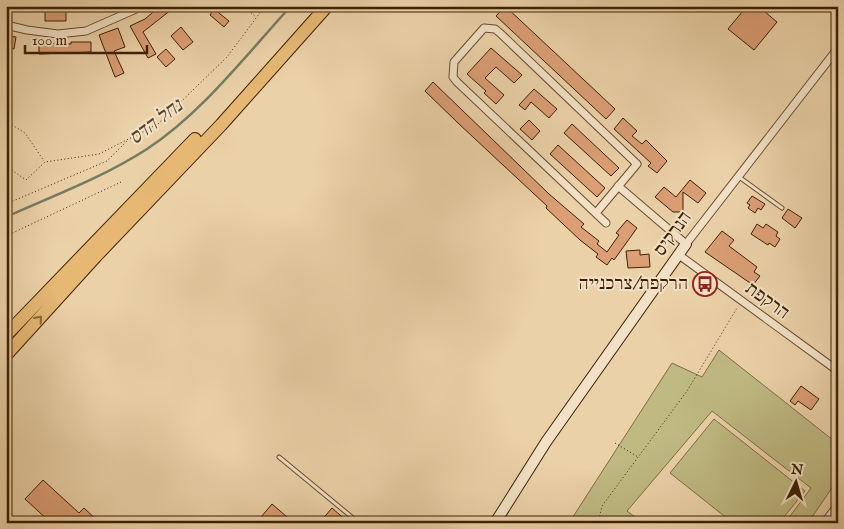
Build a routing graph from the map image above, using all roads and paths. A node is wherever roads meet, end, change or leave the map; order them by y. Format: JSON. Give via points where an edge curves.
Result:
{"nodes":[{"id":1,"x":143,"y":6,"type":"edge"},
{"id":2,"x":243,"y":6,"type":"edge"},
{"id":3,"x":265,"y":6,"type":"edge"},
{"id":4,"x":317,"y":6,"type":"edge"},
{"id":5,"x":327,"y":6,"type":"edge"},
{"id":6,"x":257,"y":18,"type":"junction"},
{"id":7,"x":6,"y":25,"type":"edge"},
{"id":8,"x":838,"y":48,"type":"edge"},
{"id":9,"x":6,"y":121,"type":"edge"},
{"id":10,"x":129,"y":138,"type":"junction"},
{"id":11,"x":45,"y":162,"type":"junction"},
{"id":12,"x":6,"y":166,"type":"edge"},
{"id":13,"x":738,"y":177,"type":"junction"},
{"id":14,"x":122,"y":182,"type":"dead end"},
{"id":15,"x":618,"y":186,"type":"junction"},
{"id":16,"x":6,"y":204,"type":"edge"},
{"id":17,"x":782,"y":208,"type":"dead end"},
{"id":18,"x":596,"y":213,"type":"junction"},
{"id":19,"x":606,"y":223,"type":"dead end"},
{"id":20,"x":6,"y":236,"type":"edge"},
{"id":21,"x":686,"y":244,"type":"junction"},
{"id":22,"x":679,"y":255,"type":"junction"},
{"id":23,"x":741,"y":301,"type":"junction"},
{"id":24,"x":6,"y":335,"type":"edge"},
{"id":25,"x":6,"y":355,"type":"edge"},
{"id":26,"x":838,"y":371,"type":"edge"},
{"id":27,"x":615,"y":443,"type":"dead end"},
{"id":28,"x":279,"y":457,"type":"dead end"},
{"id":29,"x":638,"y":457,"type":"junction"},
{"id":30,"x":838,"y":505,"type":"edge"},
{"id":31,"x":359,"y":523,"type":"edge"},
{"id":32,"x":495,"y":523,"type":"edge"},
{"id":33,"x":598,"y":523,"type":"edge"},
{"id":34,"x":824,"y":523,"type":"edge"}],
"edges":[{"from":1,"to":7,"type":"street","via":[[86,31],[58,34]]},
{"from":2,"to":6,"type":"path"},
{"from":3,"to":6,"type":"path"},
{"from":4,"to":24,"type":"highway","via":[[274,57]]},
{"from":25,"to":5,"type":"highway","one_way":true,"via":[[221,125]]},
{"from":6,"to":10,"type":"path","via":[[228,57],[158,124]]},
{"from":8,"to":13,"type":"street","name":"הנרקיס"},
{"from":9,"to":11,"type":"path","via":[[24,133]]},
{"from":10,"to":11,"type":"path","via":[[99,154]]},
{"from":10,"to":16,"type":"path","via":[[107,161]]},
{"from":11,"to":12,"type":"path","via":[[26,180]]},
{"from":13,"to":17,"type":"lane"},
{"from":13,"to":21,"type":"street","name":"הנרקיס"},
{"from":14,"to":20,"type":"path"},
{"from":15,"to":18,"type":"street"},
{"from":15,"to":18,"type":"street","via":[[637,164],[500,33],[484,28],[454,62],[453,77]]},
{"from":15,"to":21,"type":"street"},
{"from":18,"to":19,"type":"street"},
{"from":21,"to":22,"type":"street","name":"הנרקיס"},
{"from":22,"to":23,"type":"street","name":"הרקפת"},
{"from":22,"to":32,"type":"street","name":"הנרקיס","via":[[546,442]]},
{"from":23,"to":26,"type":"street","name":"הרקפת"},
{"from":23,"to":29,"type":"path","via":[[687,391]]},
{"from":27,"to":29,"type":"path"},
{"from":28,"to":31,"type":"lane"},
{"from":29,"to":33,"type":"path","via":[[602,506]]},
{"from":30,"to":34,"type":"street"}]}
